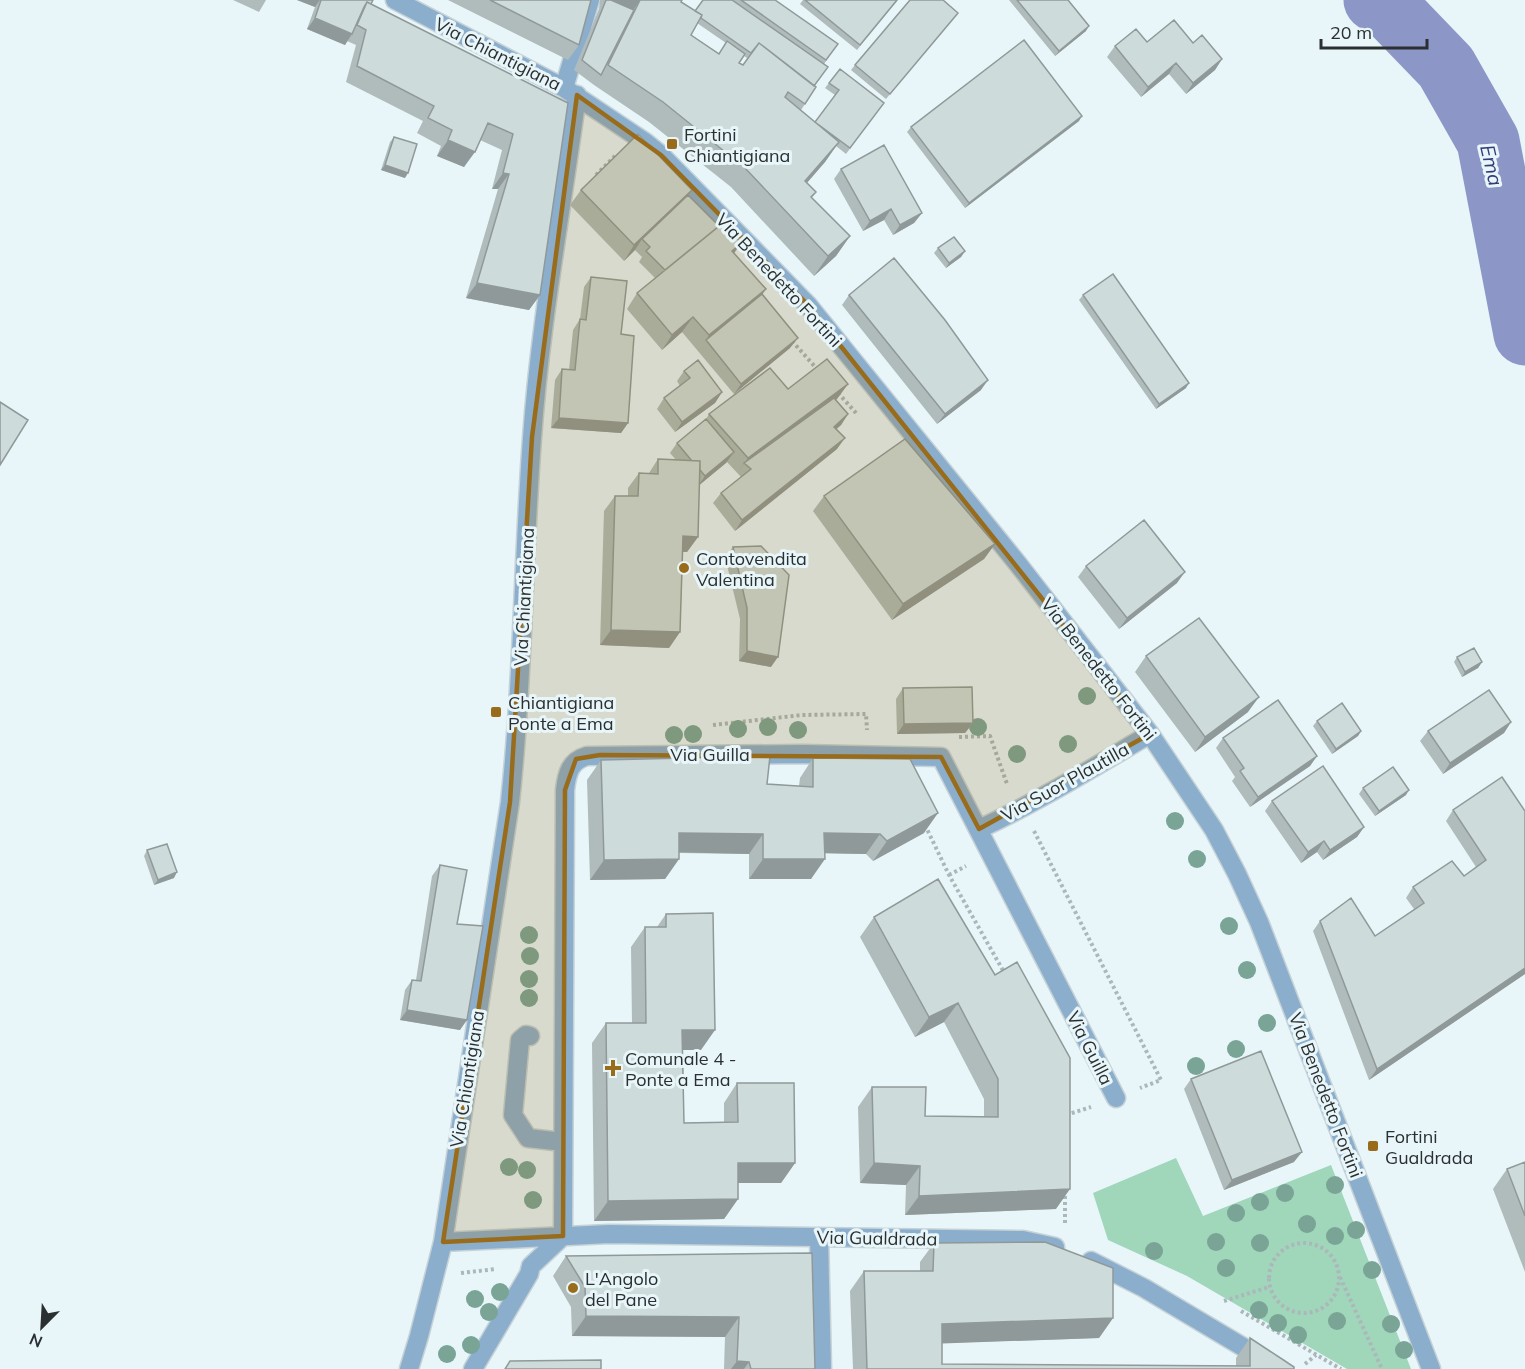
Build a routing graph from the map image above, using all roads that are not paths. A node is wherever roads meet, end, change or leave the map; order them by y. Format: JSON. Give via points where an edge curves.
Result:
{"nodes":[{"id":1,"x":395,"y":0,"type":"edge"},
{"id":2,"x":590,"y":0,"type":"edge"},
{"id":3,"x":570,"y":91,"type":"junction"},
{"id":4,"x":1150,"y":734,"type":"junction"},
{"id":5,"x":979,"y":829,"type":"junction"},
{"id":6,"x":530,"y":1036,"type":"dead end"},
{"id":7,"x":1116,"y":1098,"type":"road end"},
{"id":8,"x":563,"y":1142,"type":"junction"},
{"id":9,"x":563,"y":1236,"type":"junction"},
{"id":10,"x":819,"y":1237,"type":"junction"},
{"id":11,"x":443,"y":1242,"type":"junction"},
{"id":12,"x":408,"y":1369,"type":"edge"},
{"id":13,"x":473,"y":1369,"type":"edge"},
{"id":14,"x":822,"y":1369,"type":"edge"},
{"id":15,"x":1280,"y":1369,"type":"edge"},
{"id":16,"x":1431,"y":1369,"type":"edge"}],
"edges":[{"from":1,"to":3,"type":"street","name":"Via Chiantigiana"},
{"from":2,"to":3,"type":"street"},
{"from":3,"to":4,"type":"street","name":"Via Benedetto Fortini","via":[[661,155],[808,305]]},
{"from":3,"to":11,"type":"street","name":"Via Chiantigiana","via":[[532,437],[517,741]]},
{"from":4,"to":5,"type":"street","name":"Via Suor Plautilla","via":[[1050,793]]},
{"from":4,"to":16,"type":"street","name":"Via Benedetto Fortini","via":[[1214,830],[1259,922]]},
{"from":5,"to":7,"type":"street","name":"Via Guilla"},
{"from":5,"to":8,"type":"street","name":"Via Guilla","via":[[941,757],[600,754],[576,759],[567,773],[564,790]]},
{"from":6,"to":8,"type":"street","via":[[520,1040],[513,1115],[528,1138]]},
{"from":8,"to":9,"type":"street","name":"Via Guilla"},
{"from":9,"to":10,"type":"street","name":"Via Gualdrada"},
{"from":9,"to":11,"type":"street","name":"Via Gualdrada"},
{"from":9,"to":13,"type":"street","via":[[531,1266]]},
{"from":10,"to":14,"type":"street"},
{"from":10,"to":15,"type":"street","name":"Via Gualdrada","via":[[1023,1240],[1050,1245],[1075,1253],[1144,1288]]},
{"from":11,"to":12,"type":"street","name":"Via Chiantigiana"}]}
